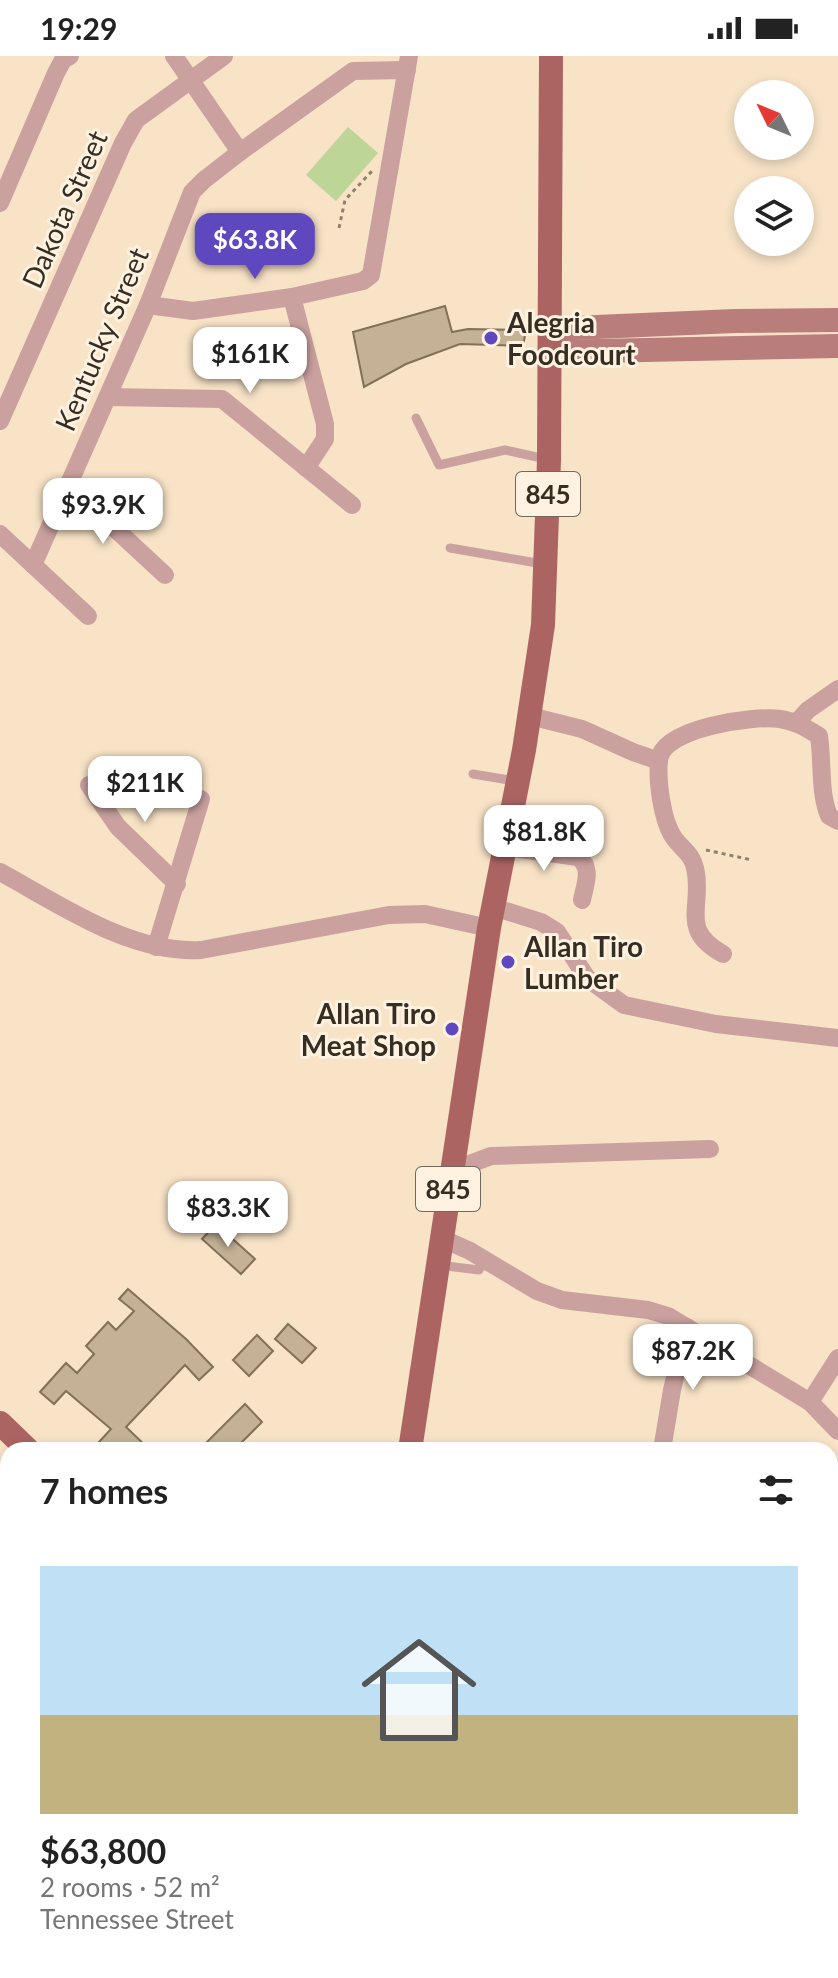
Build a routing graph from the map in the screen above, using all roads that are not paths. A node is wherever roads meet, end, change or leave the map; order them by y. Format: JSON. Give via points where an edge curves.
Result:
{"nodes":[{"id":1,"x":70,"y":56,"type":"edge"},
{"id":2,"x":174,"y":56,"type":"edge"},
{"id":3,"x":224,"y":56,"type":"edge"},
{"id":4,"x":551,"y":56,"type":"edge"},
{"id":5,"x":408,"y":63,"type":"edge"},
{"id":6,"x":190,"y":79,"type":"junction"},
{"id":7,"x":240,"y":152,"type":"junction"},
{"id":8,"x":0,"y":203,"type":"edge"},
{"id":9,"x":292,"y":297,"type":"junction"},
{"id":10,"x":148,"y":305,"type":"junction"},
{"id":11,"x":838,"y":320,"type":"edge"},
{"id":12,"x":550,"y":340,"type":"junction"},
{"id":13,"x":838,"y":346,"type":"edge"},
{"id":14,"x":108,"y":397,"type":"junction"},
{"id":15,"x":416,"y":418,"type":"dead end"},
{"id":16,"x":0,"y":421,"type":"edge"},
{"id":17,"x":549,"y":460,"type":"junction"},
{"id":18,"x":306,"y":468,"type":"junction"},
{"id":19,"x":69,"y":486,"type":"junction"},
{"id":20,"x":352,"y":505,"type":"dead end"},
{"id":21,"x":0,"y":534,"type":"edge"},
{"id":22,"x":450,"y":548,"type":"dead end"},
{"id":23,"x":546,"y":564,"type":"junction"},
{"id":24,"x":33,"y":565,"type":"junction"},
{"id":25,"x":165,"y":575,"type":"dead end"},
{"id":26,"x":88,"y":616,"type":"dead end"},
{"id":27,"x":838,"y":689,"type":"edge"},
{"id":28,"x":530,"y":716,"type":"junction"},
{"id":29,"x":797,"y":722,"type":"junction"},
{"id":30,"x":838,"y":731,"type":"edge"},
{"id":31,"x":819,"y":736,"type":"junction"},
{"id":32,"x":659,"y":761,"type":"junction"},
{"id":33,"x":473,"y":774,"type":"dead end"},
{"id":34,"x":518,"y":782,"type":"junction"},
{"id":35,"x":89,"y":785,"type":"dead end"},
{"id":36,"x":201,"y":799,"type":"dead end"},
{"id":37,"x":838,"y":821,"type":"edge"},
{"id":38,"x":505,"y":847,"type":"junction"},
{"id":39,"x":0,"y":872,"type":"edge"},
{"id":40,"x":177,"y":884,"type":"junction"},
{"id":41,"x":582,"y":900,"type":"dead end"},
{"id":42,"x":491,"y":917,"type":"junction"},
{"id":43,"x":156,"y":947,"type":"junction"},
{"id":44,"x":723,"y":954,"type":"dead end"},
{"id":45,"x":838,"y":1038,"type":"edge"},
{"id":46,"x":710,"y":1149,"type":"dead end"},
{"id":47,"x":451,"y":1171,"type":"junction"},
{"id":48,"x":441,"y":1238,"type":"junction"},
{"id":49,"x":485,"y":1260,"type":"junction"},
{"id":50,"x":437,"y":1265,"type":"junction"},
{"id":51,"x":687,"y":1327,"type":"junction"},
{"id":52,"x":838,"y":1358,"type":"edge"},
{"id":53,"x":810,"y":1402,"type":"junction"},
{"id":54,"x":0,"y":1423,"type":"edge"},
{"id":55,"x":838,"y":1431,"type":"edge"},
{"id":56,"x":20,"y":1442,"type":"edge"},
{"id":57,"x":411,"y":1442,"type":"edge"},
{"id":58,"x":663,"y":1442,"type":"edge"}],
"edges":[{"from":1,"to":8,"type":"street","via":[[56,73]]},
{"from":2,"to":6,"type":"street"},
{"from":3,"to":6,"type":"street","name":"Dakota Street"},
{"from":4,"to":12,"type":"main road","number":"845"},
{"from":5,"to":7,"type":"street","name":"Kentucky Street","via":[[353,71]]},
{"from":5,"to":9,"type":"street","via":[[371,275]]},
{"from":6,"to":7,"type":"street"},
{"from":6,"to":16,"type":"street","name":"Dakota Street","via":[[136,120],[123,143]]},
{"from":7,"to":10,"type":"street","name":"Kentucky Street","via":[[192,192]]},
{"from":9,"to":10,"type":"street","via":[[193,311]]},
{"from":9,"to":18,"type":"street","via":[[325,424],[325,439]]},
{"from":10,"to":14,"type":"street","name":"Kentucky Street"},
{"from":11,"to":12,"type":"street","via":[[735,321]]},
{"from":12,"to":13,"type":"street"},
{"from":12,"to":17,"type":"main road","number":"845"},
{"from":14,"to":18,"type":"street","via":[[222,399]]},
{"from":14,"to":19,"type":"street","name":"Kentucky Street"},
{"from":15,"to":17,"type":"lane","via":[[439,465],[505,450]]},
{"from":17,"to":23,"type":"main road","number":"845"},
{"from":18,"to":20,"type":"street"},
{"from":19,"to":24,"type":"street","name":"Kentucky Street"},
{"from":19,"to":25,"type":"street"},
{"from":21,"to":24,"type":"street"},
{"from":22,"to":23,"type":"lane"},
{"from":23,"to":28,"type":"main road","number":"845"},
{"from":24,"to":26,"type":"street"},
{"from":27,"to":29,"type":"street"},
{"from":28,"to":32,"type":"street","via":[[582,729]]},
{"from":28,"to":34,"type":"main road","number":"845"},
{"from":29,"to":31,"type":"street"},
{"from":29,"to":32,"type":"street","via":[[751,717],[695,730],[661,752]]},
{"from":30,"to":31,"type":"street"},
{"from":31,"to":37,"type":"street","via":[[822,800],[829,816]]},
{"from":32,"to":44,"type":"street","via":[[663,810],[673,837],[696,870],[699,934]]},
{"from":33,"to":34,"type":"lane"},
{"from":34,"to":38,"type":"main road","number":"845"},
{"from":35,"to":40,"type":"street","via":[[118,827]]},
{"from":36,"to":40,"type":"street"},
{"from":38,"to":41,"type":"street","via":[[578,857],[588,870]]},
{"from":38,"to":42,"type":"main road","number":"845"},
{"from":39,"to":43,"type":"street","via":[[97,924]]},
{"from":40,"to":43,"type":"street"},
{"from":42,"to":43,"type":"street","via":[[389,915],[201,950]]},
{"from":42,"to":45,"type":"street","via":[[541,922],[557,932],[587,978],[624,1005],[716,1024]]},
{"from":42,"to":47,"type":"main road","number":"845"},
{"from":46,"to":47,"type":"street","via":[[491,1156]]},
{"from":47,"to":48,"type":"main road","number":"845"},
{"from":48,"to":49,"type":"street"},
{"from":48,"to":50,"type":"main road","number":"845"},
{"from":49,"to":50,"type":"lane","via":[[479,1270]]},
{"from":49,"to":51,"type":"street","via":[[562,1300],[648,1310]]},
{"from":50,"to":57,"type":"main road","number":"845"},
{"from":51,"to":53,"type":"street"},
{"from":51,"to":58,"type":"street"},
{"from":52,"to":53,"type":"street"},
{"from":53,"to":55,"type":"street"},
{"from":54,"to":56,"type":"main road"}]}
